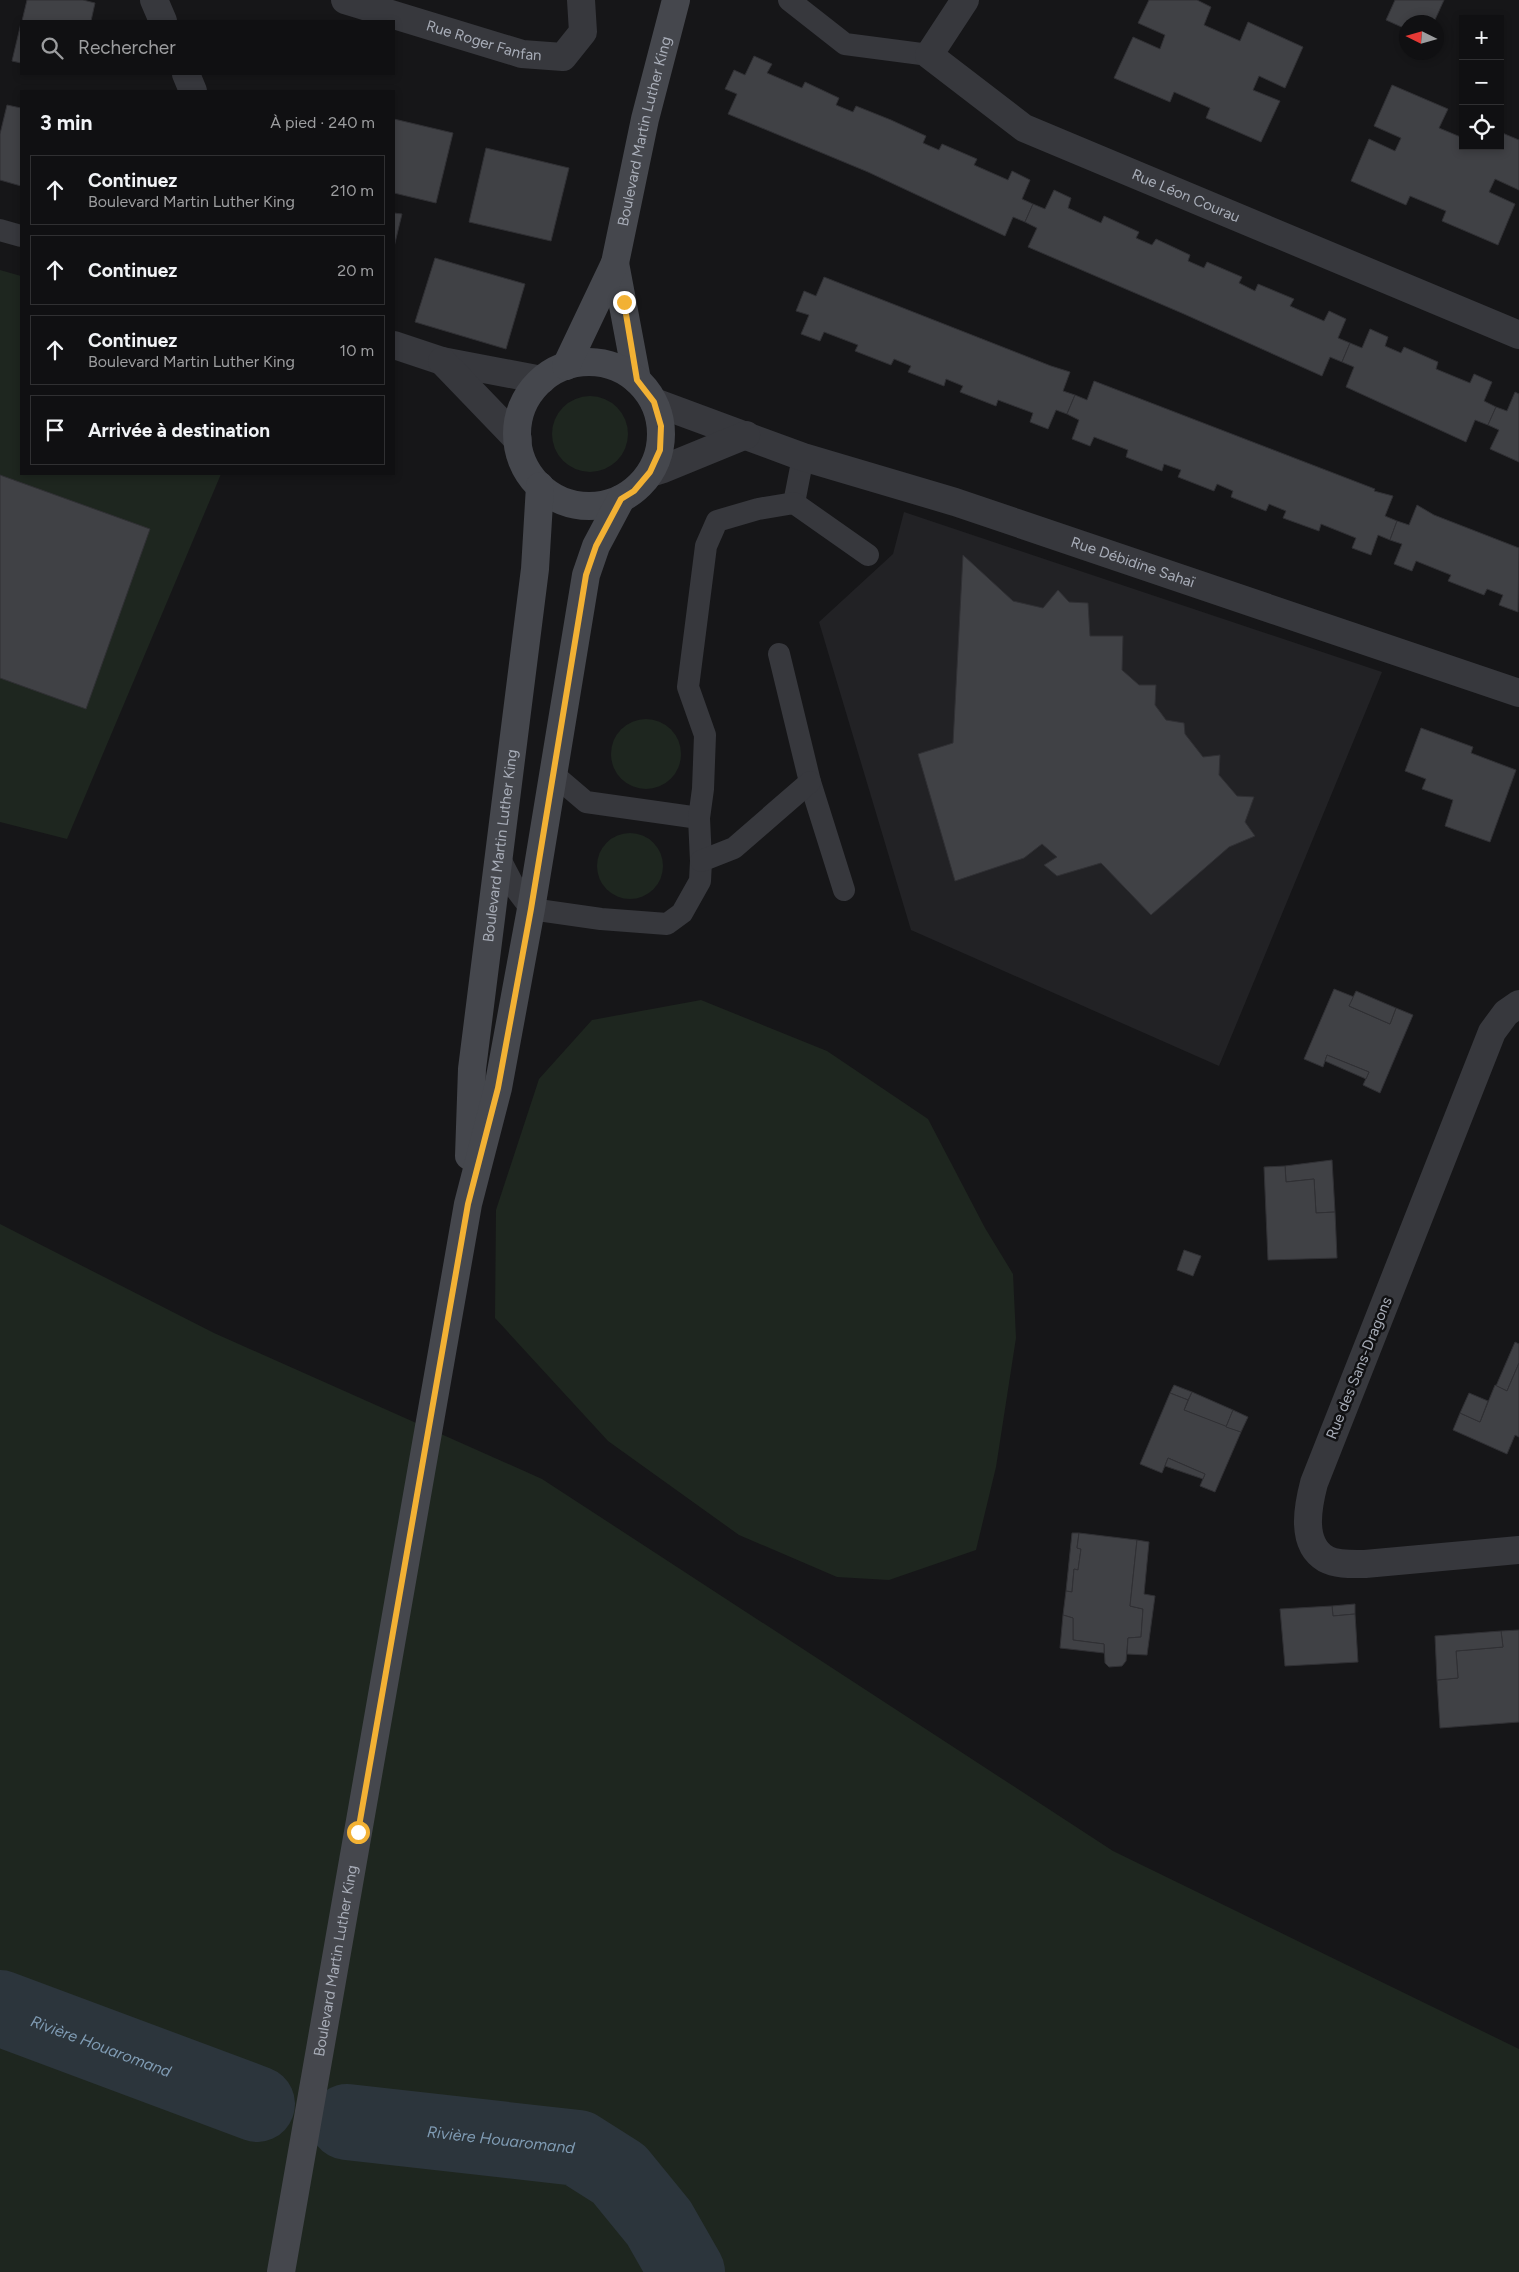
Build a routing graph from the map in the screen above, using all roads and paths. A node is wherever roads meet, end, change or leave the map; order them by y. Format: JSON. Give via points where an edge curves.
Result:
{"nodes":[{"id":1,"x":154,"y":0,"type":"edge"},
{"id":2,"x":345,"y":0,"type":"edge"},
{"id":3,"x":581,"y":0,"type":"edge"},
{"id":4,"x":676,"y":0,"type":"edge"},
{"id":5,"x":789,"y":0,"type":"edge"},
{"id":6,"x":965,"y":0,"type":"edge"},
{"id":7,"x":163,"y":20,"type":"edge"},
{"id":8,"x":929,"y":55,"type":"junction"},
{"id":9,"x":186,"y":75,"type":"edge"},
{"id":10,"x":193,"y":90,"type":"edge"},
{"id":11,"x":0,"y":230,"type":"edge"},
{"id":12,"x":20,"y":236,"type":"edge"},
{"id":13,"x":615,"y":263,"type":"junction"},
{"id":14,"x":1519,"y":334,"type":"edge"},
{"id":15,"x":395,"y":345,"type":"edge"},
{"id":16,"x":442,"y":361,"type":"junction"},
{"id":17,"x":566,"y":366,"type":"junction"},
{"id":18,"x":542,"y":380,"type":"junction"},
{"id":19,"x":637,"y":380,"type":"junction"},
{"id":20,"x":654,"y":402,"type":"junction"},
{"id":21,"x":746,"y":435,"type":"junction"},
{"id":22,"x":518,"y":440,"type":"junction"},
{"id":23,"x":803,"y":457,"type":"junction"},
{"id":24,"x":650,"y":472,"type":"junction"},
{"id":25,"x":540,"y":486,"type":"junction"},
{"id":26,"x":621,"y":499,"type":"junction"},
{"id":27,"x":794,"y":503,"type":"junction"},
{"id":28,"x":868,"y":555,"type":"dead end"},
{"id":29,"x":779,"y":654,"type":"dead end"},
{"id":30,"x":1519,"y":693,"type":"edge"},
{"id":31,"x":552,"y":773,"type":"junction"},
{"id":32,"x":810,"y":782,"type":"junction"},
{"id":33,"x":699,"y":818,"type":"junction"},
{"id":34,"x":500,"y":859,"type":"junction"},
{"id":35,"x":701,"y":860,"type":"junction"},
{"id":36,"x":844,"y":890,"type":"dead end"},
{"id":37,"x":531,"y":909,"type":"junction"},
{"id":38,"x":1519,"y":1004,"type":"edge"},
{"id":39,"x":468,"y":1204,"type":"junction"},
{"id":40,"x":1519,"y":1550,"type":"edge"},
{"id":41,"x":281,"y":2272,"type":"edge"}],
"edges":[{"from":1,"to":7,"type":"street"},
{"from":2,"to":3,"type":"street","name":"Rue Roger Fanfan","via":[[522,54],[562,57],[583,32]]},
{"from":4,"to":13,"type":"main road","name":"Boulevard Martin Luther King","via":[[645,119]]},
{"from":5,"to":8,"type":"lane","via":[[845,44]]},
{"from":6,"to":8,"type":"street"},
{"from":8,"to":14,"type":"street","name":"Rue Léon Courau","via":[[1024,128]]},
{"from":9,"to":10,"type":"street"},
{"from":11,"to":12,"type":"lane"},
{"from":13,"to":17,"type":"main road","name":"Boulevard Martin Luther King"},
{"from":13,"to":19,"type":"main road","name":"Boulevard Martin Luther King"},
{"from":15,"to":16,"type":"street"},
{"from":16,"to":18,"type":"street"},
{"from":16,"to":22,"type":"street"},
{"from":17,"to":18,"type":"main road"},
{"from":17,"to":19,"type":"main road","via":[[599,362],[621,369]]},
{"from":18,"to":22,"type":"main road","via":[[523,405],[517,428]]},
{"from":19,"to":20,"type":"main road"},
{"from":20,"to":21,"type":"street","name":"Rue Débidine Sahaï"},
{"from":20,"to":24,"type":"main road","via":[[661,426],[660,450]]},
{"from":21,"to":23,"type":"street","name":"Rue Débidine Sahaï"},
{"from":21,"to":24,"type":"street"},
{"from":22,"to":25,"type":"main road","via":[[528,474]]},
{"from":23,"to":27,"type":"lane"},
{"from":23,"to":30,"type":"street","name":"Rue Débidine Sahaï","via":[[955,502]]},
{"from":24,"to":26,"type":"main road","via":[[634,491]]},
{"from":25,"to":26,"type":"main road","via":[[565,503],[590,507]]},
{"from":25,"to":34,"type":"main road","name":"Boulevard Martin Luther King","via":[[535,569]]},
{"from":26,"to":31,"type":"main road","name":"Boulevard Martin Luther King","via":[[596,546],[586,575]]},
{"from":27,"to":28,"type":"lane"},
{"from":27,"to":33,"type":"lane","via":[[758,509],[717,522],[706,546],[688,688],[705,735]]},
{"from":29,"to":32,"type":"lane"},
{"from":31,"to":33,"type":"lane","via":[[586,802]]},
{"from":31,"to":37,"type":"main road","name":"Boulevard Martin Luther King"},
{"from":32,"to":35,"type":"lane","via":[[734,848]]},
{"from":32,"to":36,"type":"lane"},
{"from":33,"to":35,"type":"lane"},
{"from":34,"to":37,"type":"lane","via":[[515,888]]},
{"from":34,"to":39,"type":"main road","name":"Boulevard Martin Luther King","via":[[472,1069]]},
{"from":35,"to":37,"type":"lane","via":[[700,881],[682,913],[667,924]]},
{"from":37,"to":39,"type":"main road","name":"Boulevard Martin Luther King","via":[[498,1088]]},
{"from":38,"to":40,"type":"street","name":"Rue des Sans-Dragons","via":[[1506,1013],[1492,1032],[1314,1483],[1308,1522],[1316,1551],[1327,1560],[1342,1564]]},
{"from":39,"to":41,"type":"main road","name":"Boulevard Martin Luther King"}]}
